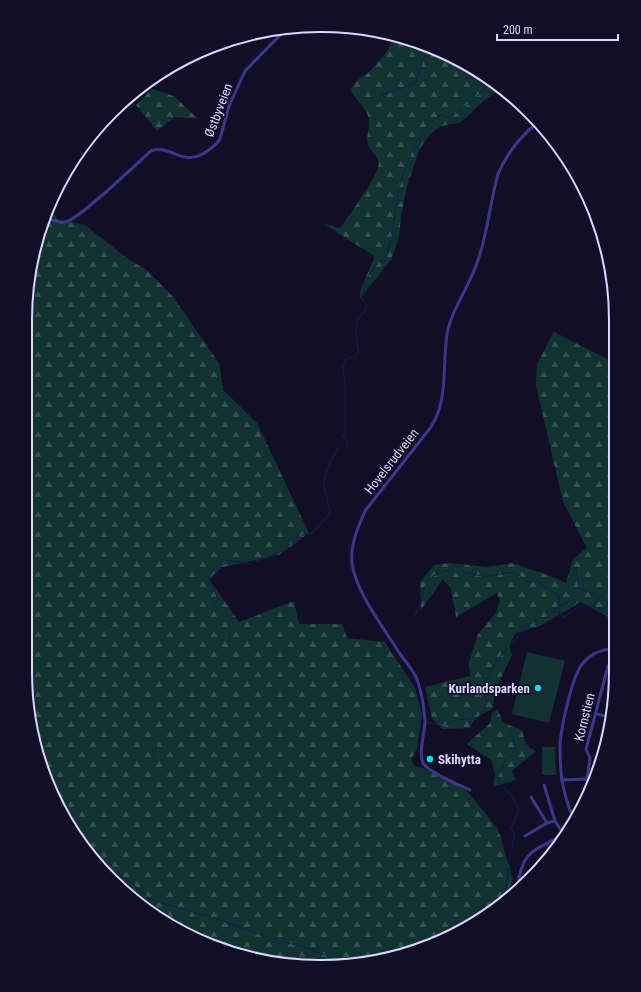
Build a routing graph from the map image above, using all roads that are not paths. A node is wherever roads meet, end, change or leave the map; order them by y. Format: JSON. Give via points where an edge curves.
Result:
{"nodes":[{"id":1,"x":281,"y":34,"type":"edge"},
{"id":2,"x":533,"y":126,"type":"edge"},
{"id":3,"x":51,"y":219,"type":"edge"},
{"id":4,"x":609,"y":649,"type":"edge"},
{"id":5,"x":609,"y":665,"type":"edge"},
{"id":6,"x":596,"y":714,"type":"junction"},
{"id":7,"x":606,"y":716,"type":"edge"},
{"id":8,"x":587,"y":779,"type":"joint"},
{"id":9,"x":562,"y":780,"type":"junction"},
{"id":10,"x":544,"y":785,"type":"dead end"},
{"id":11,"x":470,"y":790,"type":"dead end"},
{"id":12,"x":531,"y":797,"type":"dead end"},
{"id":13,"x":572,"y":813,"type":"edge"},
{"id":14,"x":555,"y":821,"type":"junction"},
{"id":15,"x":547,"y":823,"type":"junction"},
{"id":16,"x":561,"y":830,"type":"edge"},
{"id":17,"x":525,"y":836,"type":"dead end"},
{"id":18,"x":554,"y":840,"type":"edge"},
{"id":19,"x":519,"y":881,"type":"edge"}],
"edges":[{"from":1,"to":3,"type":"street","name":"Østbyveien","via":[[245,71],[229,106],[218,144],[199,157],[192,158],[162,150],[151,151],[77,216],[64,222]]},
{"from":2,"to":11,"type":"street","name":"Hovelsrudveien","via":[[503,162],[478,260],[451,318],[440,412],[365,511],[352,550],[352,563],[360,590],[418,680],[425,721],[421,756],[423,763],[434,772]]},
{"from":4,"to":9,"type":"street","via":[[593,654],[583,662],[573,682],[560,742]]},
{"from":5,"to":6,"type":"street","name":"Kornstien"},
{"from":6,"to":7,"type":"street"},
{"from":6,"to":8,"type":"street","name":"Kornstien","via":[[586,749],[590,758]]},
{"from":8,"to":9,"type":"street"},
{"from":9,"to":13,"type":"street"},
{"from":10,"to":14,"type":"street"},
{"from":12,"to":15,"type":"street"},
{"from":14,"to":15,"type":"street"},
{"from":14,"to":16,"type":"street"},
{"from":15,"to":17,"type":"street"},
{"from":18,"to":19,"type":"street","via":[[525,859]]}]}
